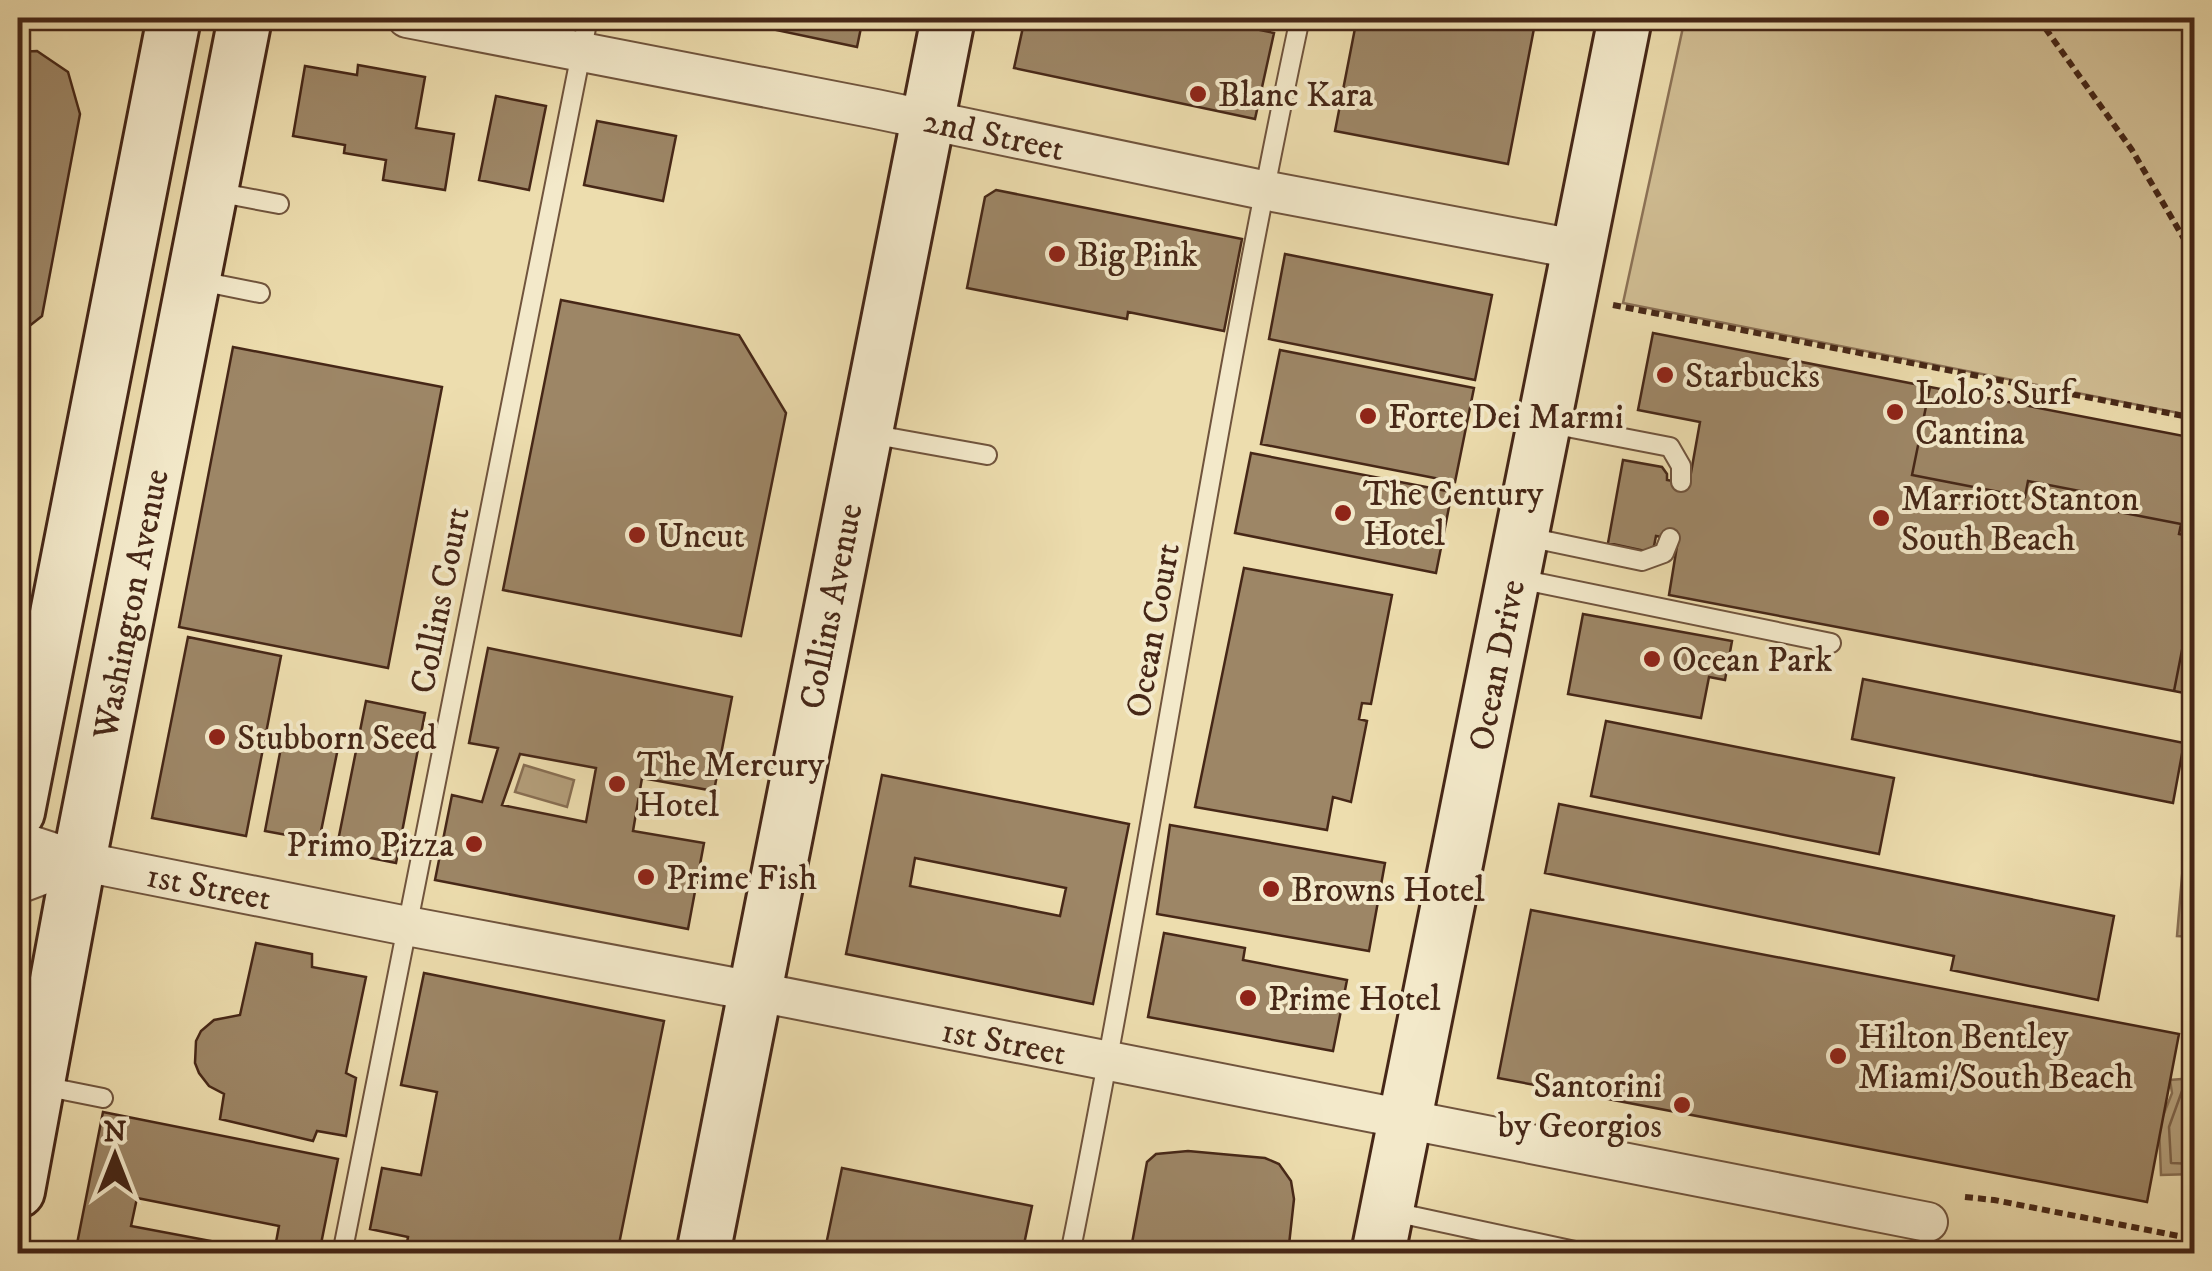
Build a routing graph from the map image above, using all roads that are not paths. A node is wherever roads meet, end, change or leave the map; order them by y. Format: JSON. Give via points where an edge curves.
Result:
{"nodes":[{"id":1,"x":174,"y":18,"type":"edge"},
{"id":2,"x":246,"y":18,"type":"edge"},
{"id":3,"x":408,"y":18,"type":"edge"},
{"id":4,"x":948,"y":18,"type":"edge"},
{"id":5,"x":1300,"y":18,"type":"edge"},
{"id":6,"x":1625,"y":18,"type":"edge"},
{"id":7,"x":585,"y":34,"type":"edge"},
{"id":8,"x":927,"y":120,"type":"junction"},
{"id":9,"x":1263,"y":190,"type":"junction"},
{"id":10,"x":212,"y":191,"type":"junction"},
{"id":11,"x":280,"y":204,"type":"dead end"},
{"id":12,"x":1580,"y":250,"type":"junction"},
{"id":13,"x":195,"y":280,"type":"junction"},
{"id":14,"x":260,"y":293,"type":"dead end"},
{"id":15,"x":1545,"y":423,"type":"junction"},
{"id":16,"x":864,"y":433,"type":"junction"},
{"id":17,"x":987,"y":455,"type":"dead end"},
{"id":18,"x":1681,"y":482,"type":"dead end"},
{"id":19,"x":1670,"y":538,"type":"dead end"},
{"id":20,"x":1519,"y":557,"type":"junction"},
{"id":21,"x":1830,"y":644,"type":"dead end"},
{"id":22,"x":18,"y":812,"type":"edge"},
{"id":23,"x":18,"y":841,"type":"edge"},
{"id":24,"x":79,"y":860,"type":"junction"},
{"id":25,"x":18,"y":884,"type":"edge"},
{"id":26,"x":407,"y":926,"type":"junction"},
{"id":27,"x":754,"y":991,"type":"junction"},
{"id":28,"x":1108,"y":1063,"type":"junction"},
{"id":29,"x":37,"y":1085,"type":"junction"},
{"id":30,"x":103,"y":1098,"type":"dead end"},
{"id":31,"x":1404,"y":1120,"type":"junction"},
{"id":32,"x":18,"y":1191,"type":"edge"},
{"id":33,"x":1928,"y":1222,"type":"dead end"},
{"id":34,"x":1382,"y":1232,"type":"edge"},
{"id":35,"x":1530,"y":1248,"type":"edge"},
{"id":36,"x":342,"y":1254,"type":"edge"},
{"id":37,"x":702,"y":1254,"type":"edge"},
{"id":38,"x":1070,"y":1254,"type":"edge"},
{"id":39,"x":1588,"y":1254,"type":"edge"}],
"edges":[{"from":1,"to":22,"type":"street","name":"Washington Avenue"},
{"from":2,"to":10,"type":"street","name":"Washington Avenue"},
{"from":3,"to":7,"type":"street","name":"2nd Street"},
{"from":4,"to":8,"type":"street","name":"Collins Avenue"},
{"from":5,"to":9,"type":"lane","name":"Ocean Court"},
{"from":6,"to":12,"type":"street","name":"Ocean Drive"},
{"from":7,"to":8,"type":"street","name":"2nd Street"},
{"from":7,"to":26,"type":"lane","name":"Collins Court"},
{"from":8,"to":9,"type":"street","name":"2nd Street"},
{"from":8,"to":16,"type":"street","name":"Collins Avenue"},
{"from":9,"to":12,"type":"street","name":"2nd Street"},
{"from":9,"to":28,"type":"lane","name":"Ocean Court"},
{"from":10,"to":11,"type":"lane"},
{"from":10,"to":13,"type":"street","name":"Washington Avenue"},
{"from":12,"to":15,"type":"street","name":"Ocean Drive"},
{"from":13,"to":14,"type":"lane"},
{"from":13,"to":24,"type":"street","name":"Washington Avenue"},
{"from":15,"to":18,"type":"lane","via":[[1670,447]]},
{"from":15,"to":20,"type":"street","name":"Ocean Drive"},
{"from":16,"to":17,"type":"lane"},
{"from":16,"to":27,"type":"street","name":"Collins Avenue"},
{"from":19,"to":20,"type":"lane","via":[[1664,553],[1642,561]]},
{"from":20,"to":21,"type":"lane"},
{"from":20,"to":31,"type":"street","name":"Ocean Drive"},
{"from":23,"to":24,"type":"street","name":"1st Street"},
{"from":24,"to":25,"type":"street"},
{"from":24,"to":26,"type":"street","name":"1st Street"},
{"from":24,"to":29,"type":"street","name":"Washington Avenue"},
{"from":26,"to":27,"type":"street","name":"1st Street"},
{"from":26,"to":36,"type":"lane","name":"Collins Court"},
{"from":27,"to":28,"type":"street","name":"1st Street"},
{"from":27,"to":37,"type":"street","name":"Collins Avenue"},
{"from":28,"to":31,"type":"street","name":"1st Street"},
{"from":28,"to":38,"type":"lane","name":"Ocean Court"},
{"from":29,"to":30,"type":"lane"},
{"from":29,"to":32,"type":"street","name":"Washington Avenue"},
{"from":31,"to":33,"type":"street","name":"1st Street"},
{"from":31,"to":34,"type":"street","name":"Ocean Drive"},
{"from":34,"to":35,"type":"lane","via":[[1500,1235]]},
{"from":35,"to":39,"type":"lane"}]}
